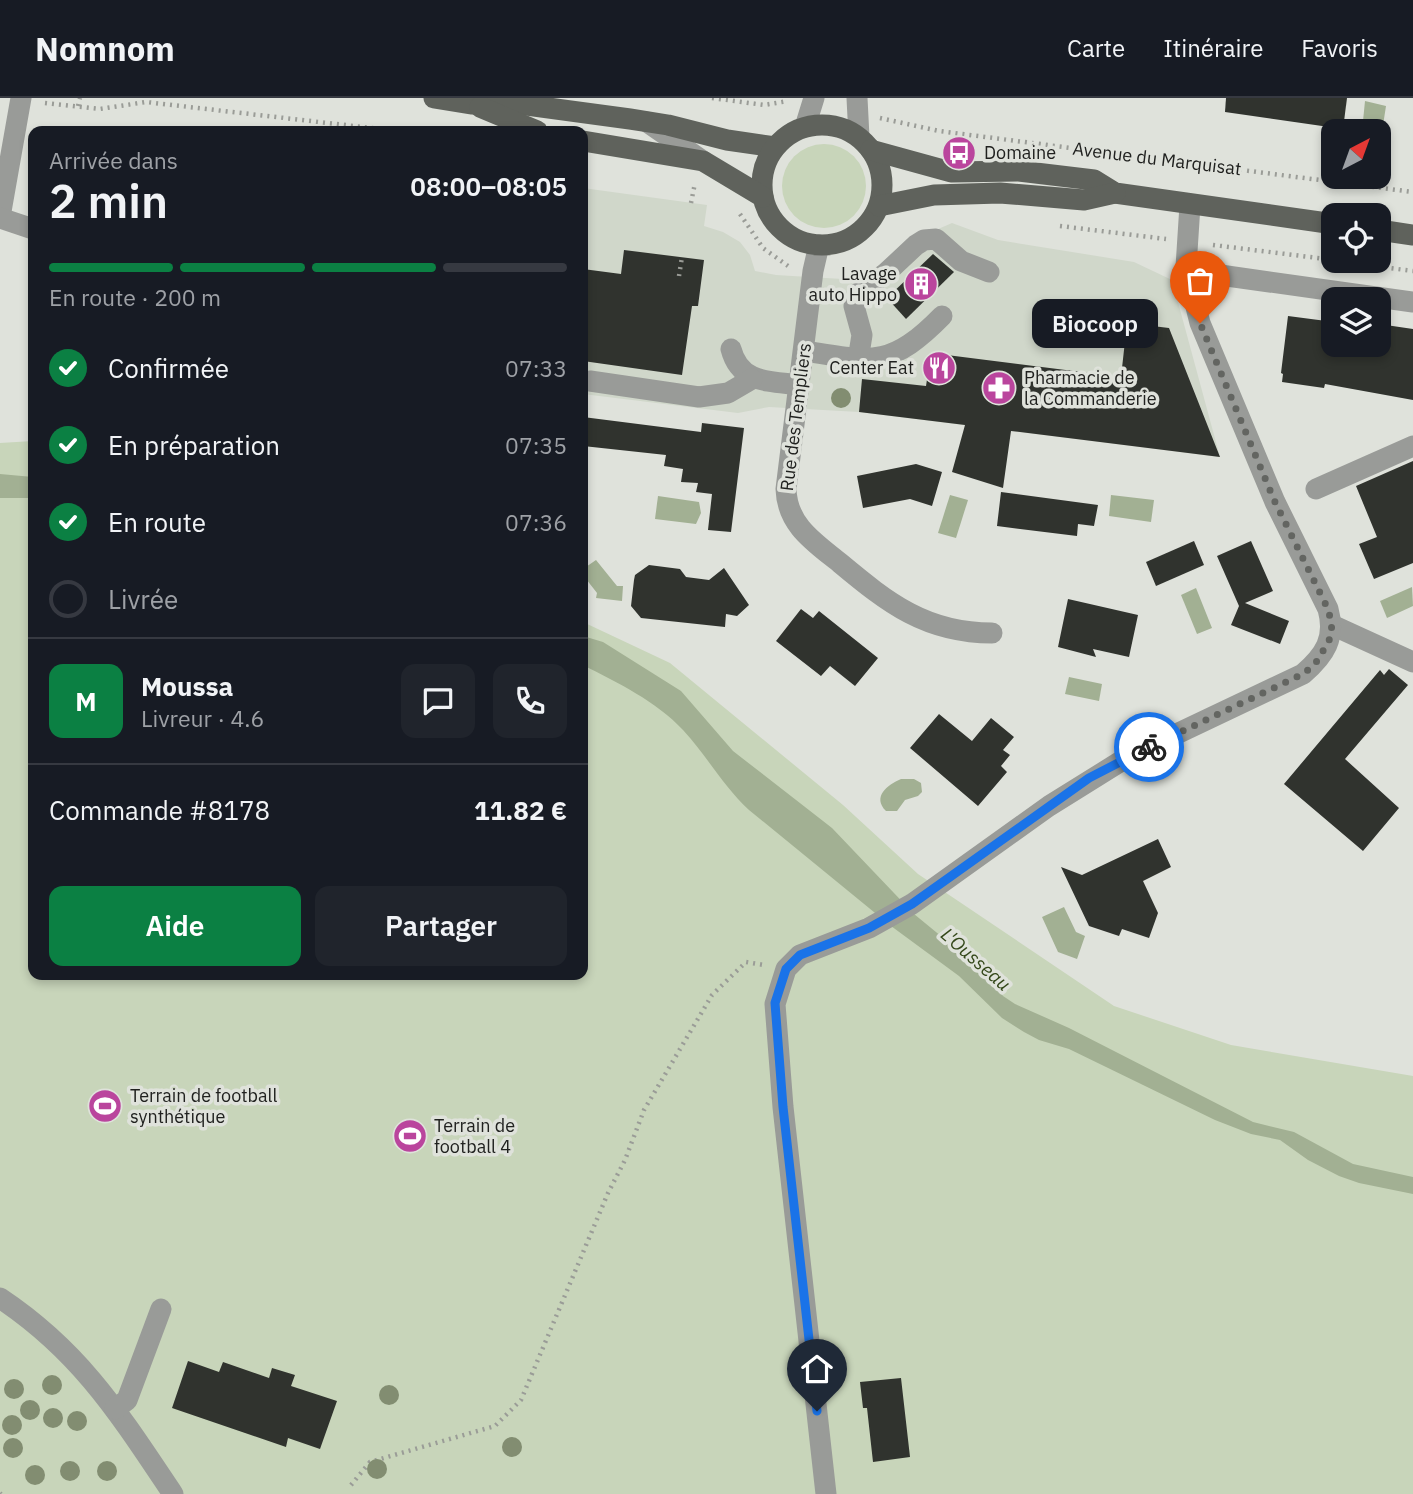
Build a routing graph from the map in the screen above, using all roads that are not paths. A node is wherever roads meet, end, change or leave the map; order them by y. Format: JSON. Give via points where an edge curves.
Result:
{"nodes":[{"id":1,"x":434,"y":98,"type":"edge"},
{"id":2,"x":21,"y":99,"type":"edge"},
{"id":3,"x":807,"y":99,"type":"edge"},
{"id":4,"x":856,"y":102,"type":"edge"},
{"id":5,"x":471,"y":104,"type":"junction"},
{"id":6,"x":647,"y":122,"type":"junction"},
{"id":7,"x":525,"y":126,"type":"edge"},
{"id":8,"x":805,"y":127,"type":"junction"},
{"id":9,"x":588,"y":142,"type":"edge"},
{"id":10,"x":865,"y":143,"type":"junction"},
{"id":11,"x":775,"y":147,"type":"junction"},
{"id":12,"x":699,"y":170,"type":"junction"},
{"id":13,"x":1115,"y":193,"type":"junction"},
{"id":14,"x":763,"y":197,"type":"junction"},
{"id":15,"x":1190,"y":205,"type":"junction"},
{"id":16,"x":879,"y":206,"type":"junction"},
{"id":17,"x":0,"y":217,"type":"edge"},
{"id":18,"x":1321,"y":222,"type":"edge"},
{"id":19,"x":28,"y":227,"type":"edge"},
{"id":20,"x":1391,"y":232,"type":"edge"},
{"id":21,"x":1413,"y":235,"type":"edge"},
{"id":22,"x":819,"y":245,"type":"junction"},
{"id":23,"x":1186,"y":267,"type":"junction"},
{"id":24,"x":989,"y":272,"type":"dead end"},
{"id":25,"x":1413,"y":302,"type":"edge"},
{"id":26,"x":942,"y":316,"type":"dead end"},
{"id":27,"x":730,"y":349,"type":"dead end"},
{"id":28,"x":804,"y":351,"type":"junction"},
{"id":29,"x":859,"y":360,"type":"junction"},
{"id":30,"x":752,"y":379,"type":"junction"},
{"id":31,"x":590,"y":381,"type":"dead end"},
{"id":32,"x":800,"y":385,"type":"junction"},
{"id":33,"x":1413,"y":446,"type":"edge"},
{"id":34,"x":1316,"y":489,"type":"dead end"},
{"id":35,"x":1332,"y":625,"type":"junction"},
{"id":36,"x":992,"y":633,"type":"dead end"},
{"id":37,"x":1413,"y":662,"type":"edge"},
{"id":38,"x":0,"y":1298,"type":"edge"},
{"id":39,"x":161,"y":1309,"type":"dead end"},
{"id":40,"x":115,"y":1409,"type":"junction"},
{"id":41,"x":173,"y":1494,"type":"edge"},
{"id":42,"x":826,"y":1494,"type":"edge"}],
"edges":[{"from":1,"to":5,"type":"main road"},
{"from":2,"to":17,"type":"street"},
{"from":3,"to":8,"type":"street"},
{"from":4,"to":10,"type":"street"},
{"from":5,"to":6,"type":"main road","via":[[512,103]]},
{"from":5,"to":7,"type":"main road"},
{"from":6,"to":11,"type":"main road"},
{"from":6,"to":12,"type":"street"},
{"from":8,"to":10,"type":"main road","via":[[842,128]]},
{"from":8,"to":11,"type":"main road"},
{"from":9,"to":12,"type":"main road"},
{"from":10,"to":13,"type":"main road","name":"Avenue du Marquisat","via":[[951,172],[1019,171],[1094,180]]},
{"from":10,"to":16,"type":"main road","via":[[880,167],[883,187]]},
{"from":11,"to":14,"type":"main road","via":[[766,162]]},
{"from":12,"to":14,"type":"main road"},
{"from":13,"to":15,"type":"main road","name":"Avenue du Marquisat"},
{"from":13,"to":16,"type":"main road","name":"Avenue du Marquisat","via":[[1084,200],[1000,193],[934,195]]},
{"from":14,"to":22,"type":"main road","via":[[770,216],[783,230],[799,241]]},
{"from":15,"to":18,"type":"main road","name":"Avenue du Marquisat"},
{"from":15,"to":23,"type":"street"},
{"from":16,"to":22,"type":"main road","via":[[870,223],[855,236]]},
{"from":17,"to":19,"type":"street"},
{"from":20,"to":21,"type":"main road"},
{"from":22,"to":28,"type":"street","name":"Rue des Templiers"},
{"from":23,"to":25,"type":"street"},
{"from":23,"to":35,"type":"street","via":[[1200,323]]},
{"from":24,"to":29,"type":"street","via":[[961,261],[936,239],[916,245],[858,294],[854,306],[862,335]]},
{"from":26,"to":29,"type":"street","via":[[899,351]]},
{"from":27,"to":30,"type":"street","via":[[733,361]]},
{"from":28,"to":29,"type":"street"},
{"from":28,"to":32,"type":"street","name":"Rue des Templiers"},
{"from":30,"to":31,"type":"street","via":[[728,393],[699,397]]},
{"from":30,"to":32,"type":"street"},
{"from":32,"to":36,"type":"street","name":"Rue des Templiers","via":[[786,489],[796,524],[889,603],[968,633]]},
{"from":33,"to":34,"type":"street"},
{"from":35,"to":37,"type":"street"},
{"from":35,"to":42,"type":"street","via":[[1324,651],[1303,674],[1089,778],[912,904],[869,928],[800,955],[786,969],[775,1003]]},
{"from":38,"to":40,"type":"street","via":[[65,1349]]},
{"from":39,"to":40,"type":"street","via":[[127,1400]]},
{"from":40,"to":41,"type":"street"}]}
